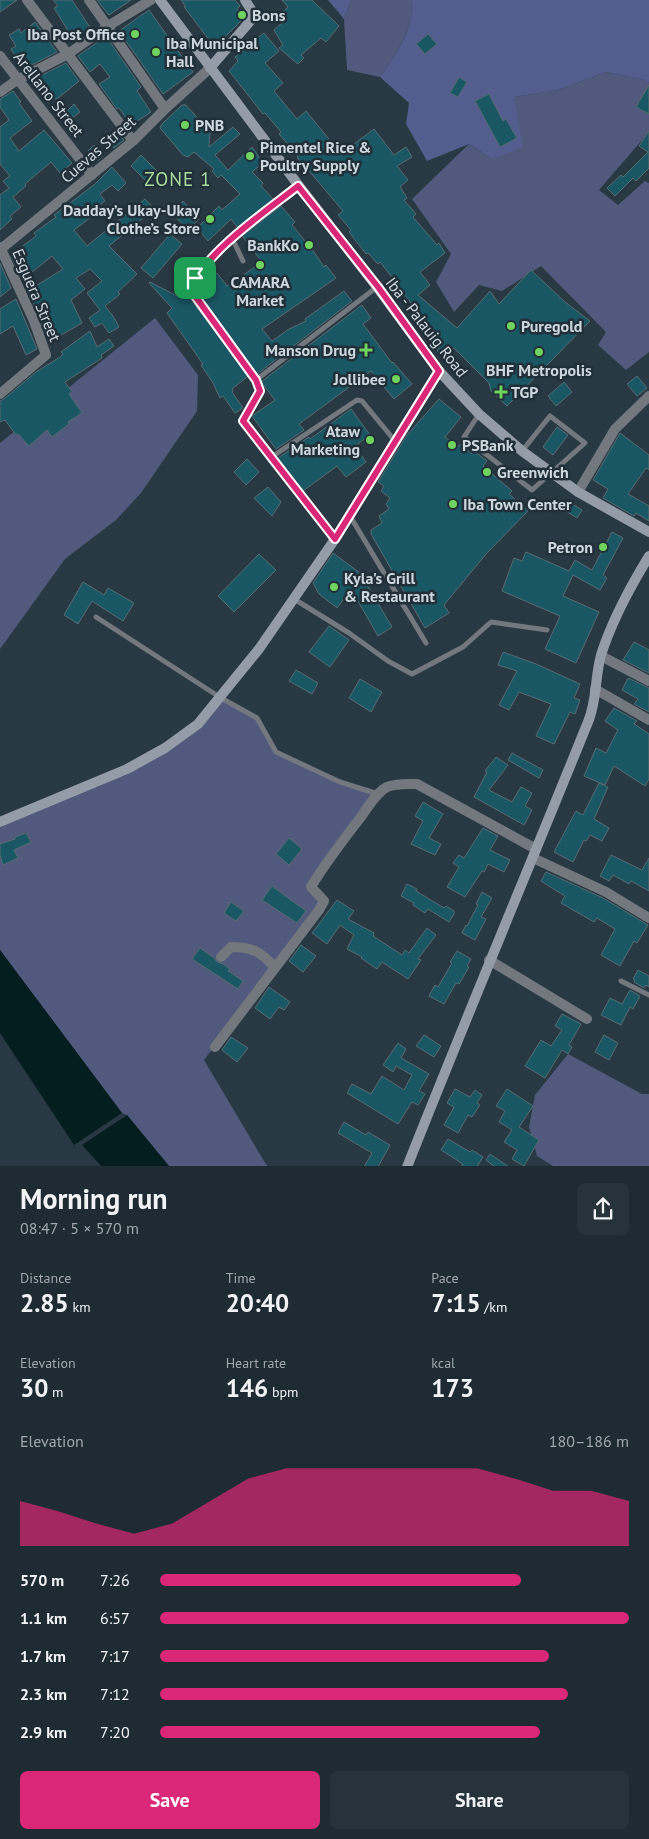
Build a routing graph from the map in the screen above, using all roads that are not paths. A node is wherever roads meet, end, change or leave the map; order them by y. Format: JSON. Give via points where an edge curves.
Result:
{"nodes":[{"id":1,"x":27,"y":0,"type":"edge"},
{"id":2,"x":88,"y":0,"type":"edge"},
{"id":3,"x":151,"y":0,"type":"edge"},
{"id":4,"x":160,"y":0,"type":"edge"},
{"id":5,"x":245,"y":0,"type":"edge"},
{"id":6,"x":108,"y":26,"type":"junction"},
{"id":7,"x":68,"y":54,"type":"junction"},
{"id":8,"x":0,"y":56,"type":"edge"},
{"id":9,"x":210,"y":68,"type":"junction"},
{"id":10,"x":17,"y":80,"type":"junction"},
{"id":11,"x":0,"y":92,"type":"edge"},
{"id":12,"x":165,"y":108,"type":"junction"},
{"id":13,"x":133,"y":141,"type":"junction"},
{"id":14,"x":92,"y":175,"type":"junction"},
{"id":15,"x":298,"y":186,"type":"junction"},
{"id":16,"x":232,"y":238,"type":"junction"},
{"id":17,"x":1,"y":248,"type":"edge"},
{"id":18,"x":243,"y":261,"type":"dead end"},
{"id":19,"x":378,"y":287,"type":"junction"},
{"id":20,"x":439,"y":371,"type":"junction"},
{"id":21,"x":256,"y":380,"type":"junction"},
{"id":22,"x":0,"y":394,"type":"edge"},
{"id":23,"x":649,"y":396,"type":"edge"},
{"id":24,"x":479,"y":414,"type":"junction"},
{"id":25,"x":395,"y":441,"type":"junction"},
{"id":26,"x":522,"y":451,"type":"junction"},
{"id":27,"x":270,"y":458,"type":"junction"},
{"id":28,"x":552,"y":474,"type":"junction"},
{"id":29,"x":578,"y":492,"type":"junction"},
{"id":30,"x":350,"y":515,"type":"junction"},
{"id":31,"x":649,"y":532,"type":"edge"},
{"id":32,"x":335,"y":539,"type":"junction"},
{"id":33,"x":649,"y":556,"type":"edge"},
{"id":34,"x":294,"y":598,"type":"junction"},
{"id":35,"x":96,"y":617,"type":"dead end"},
{"id":36,"x":547,"y":630,"type":"dead end"},
{"id":37,"x":426,"y":643,"type":"dead end"},
{"id":38,"x":601,"y":656,"type":"junction"},
{"id":39,"x":649,"y":681,"type":"edge"},
{"id":40,"x":595,"y":689,"type":"junction"},
{"id":41,"x":221,"y":698,"type":"junction"},
{"id":42,"x":649,"y":720,"type":"edge"},
{"id":43,"x":378,"y":794,"type":"junction"},
{"id":44,"x":0,"y":822,"type":"edge"},
{"id":45,"x":534,"y":853,"type":"junction"},
{"id":46,"x":649,"y":918,"type":"edge"},
{"id":47,"x":221,"y":957,"type":"dead end"},
{"id":48,"x":489,"y":960,"type":"junction"},
{"id":49,"x":276,"y":968,"type":"junction"},
{"id":50,"x":621,"y":981,"type":"dead end"},
{"id":51,"x":649,"y":995,"type":"edge"},
{"id":52,"x":587,"y":1020,"type":"dead end"},
{"id":53,"x":215,"y":1046,"type":"dead end"},
{"id":54,"x":407,"y":1166,"type":"edge"}],
"edges":[{"from":1,"to":7,"type":"street"},
{"from":2,"to":6,"type":"street"},
{"from":3,"to":6,"type":"street"},
{"from":4,"to":9,"type":"main road","name":"Iba - Palauig Road"},
{"from":5,"to":9,"type":"main road","via":[[252,11],[252,19]]},
{"from":6,"to":7,"type":"street"},
{"from":6,"to":12,"type":"street"},
{"from":7,"to":10,"type":"street"},
{"from":7,"to":13,"type":"street"},
{"from":8,"to":10,"type":"street","name":"Arellano Street"},
{"from":9,"to":12,"type":"street","name":"Cuevas Street"},
{"from":9,"to":15,"type":"main road","name":"Iba - Palauig Road"},
{"from":10,"to":11,"type":"street"},
{"from":10,"to":14,"type":"street","name":"Arellano Street"},
{"from":12,"to":13,"type":"street","name":"Cuevas Street"},
{"from":13,"to":14,"type":"street","name":"Cuevas Street"},
{"from":14,"to":17,"type":"street","name":"Cuevas Street"},
{"from":15,"to":16,"type":"lane"},
{"from":15,"to":19,"type":"main road","name":"Iba - Palauig Road"},
{"from":16,"to":18,"type":"lane"},
{"from":16,"to":21,"type":"lane","via":[[195,278],[190,289]]},
{"from":17,"to":22,"type":"street","name":"Esguera Street","via":[[46,355]]},
{"from":19,"to":20,"type":"main road","name":"Iba - Palauig Road"},
{"from":19,"to":21,"type":"lane"},
{"from":20,"to":24,"type":"main road","name":"Iba - Palauig Road"},
{"from":20,"to":25,"type":"main road"},
{"from":21,"to":27,"type":"lane","via":[[260,391],[243,421]]},
{"from":23,"to":29,"type":"street","via":[[615,428]]},
{"from":24,"to":26,"type":"main road","name":"Iba - Palauig Road"},
{"from":24,"to":28,"type":"lane","via":[[464,437],[532,490]]},
{"from":25,"to":27,"type":"lane","via":[[362,400],[357,400]]},
{"from":25,"to":30,"type":"main road"},
{"from":26,"to":28,"type":"main road","name":"Iba - Palauig Road"},
{"from":26,"to":28,"type":"lane","via":[[550,416],[584,443]]},
{"from":27,"to":32,"type":"lane"},
{"from":28,"to":29,"type":"main road","name":"Iba - Palauig Road"},
{"from":29,"to":31,"type":"main road","name":"Iba - Palauig Road"},
{"from":30,"to":32,"type":"main road"},
{"from":30,"to":37,"type":"lane"},
{"from":32,"to":34,"type":"main road"},
{"from":33,"to":38,"type":"main road","via":[[633,583]]},
{"from":34,"to":36,"type":"lane","via":[[412,674],[462,647],[491,622]]},
{"from":34,"to":41,"type":"main road"},
{"from":35,"to":41,"type":"lane"},
{"from":38,"to":39,"type":"street"},
{"from":38,"to":40,"type":"main road"},
{"from":40,"to":42,"type":"street"},
{"from":40,"to":45,"type":"main road","via":[[589,719]]},
{"from":41,"to":43,"type":"lane","via":[[257,718],[276,752],[340,782]]},
{"from":41,"to":44,"type":"main road","via":[[198,724],[127,770]]},
{"from":43,"to":45,"type":"street","via":[[397,784],[417,784]]},
{"from":43,"to":49,"type":"street","via":[[311,887],[324,901]]},
{"from":45,"to":46,"type":"street"},
{"from":45,"to":48,"type":"main road"},
{"from":47,"to":49,"type":"street","via":[[231,948],[246,947],[266,956]]},
{"from":48,"to":52,"type":"street"},
{"from":48,"to":54,"type":"main road"},
{"from":49,"to":53,"type":"street"},
{"from":50,"to":51,"type":"lane"}]}
